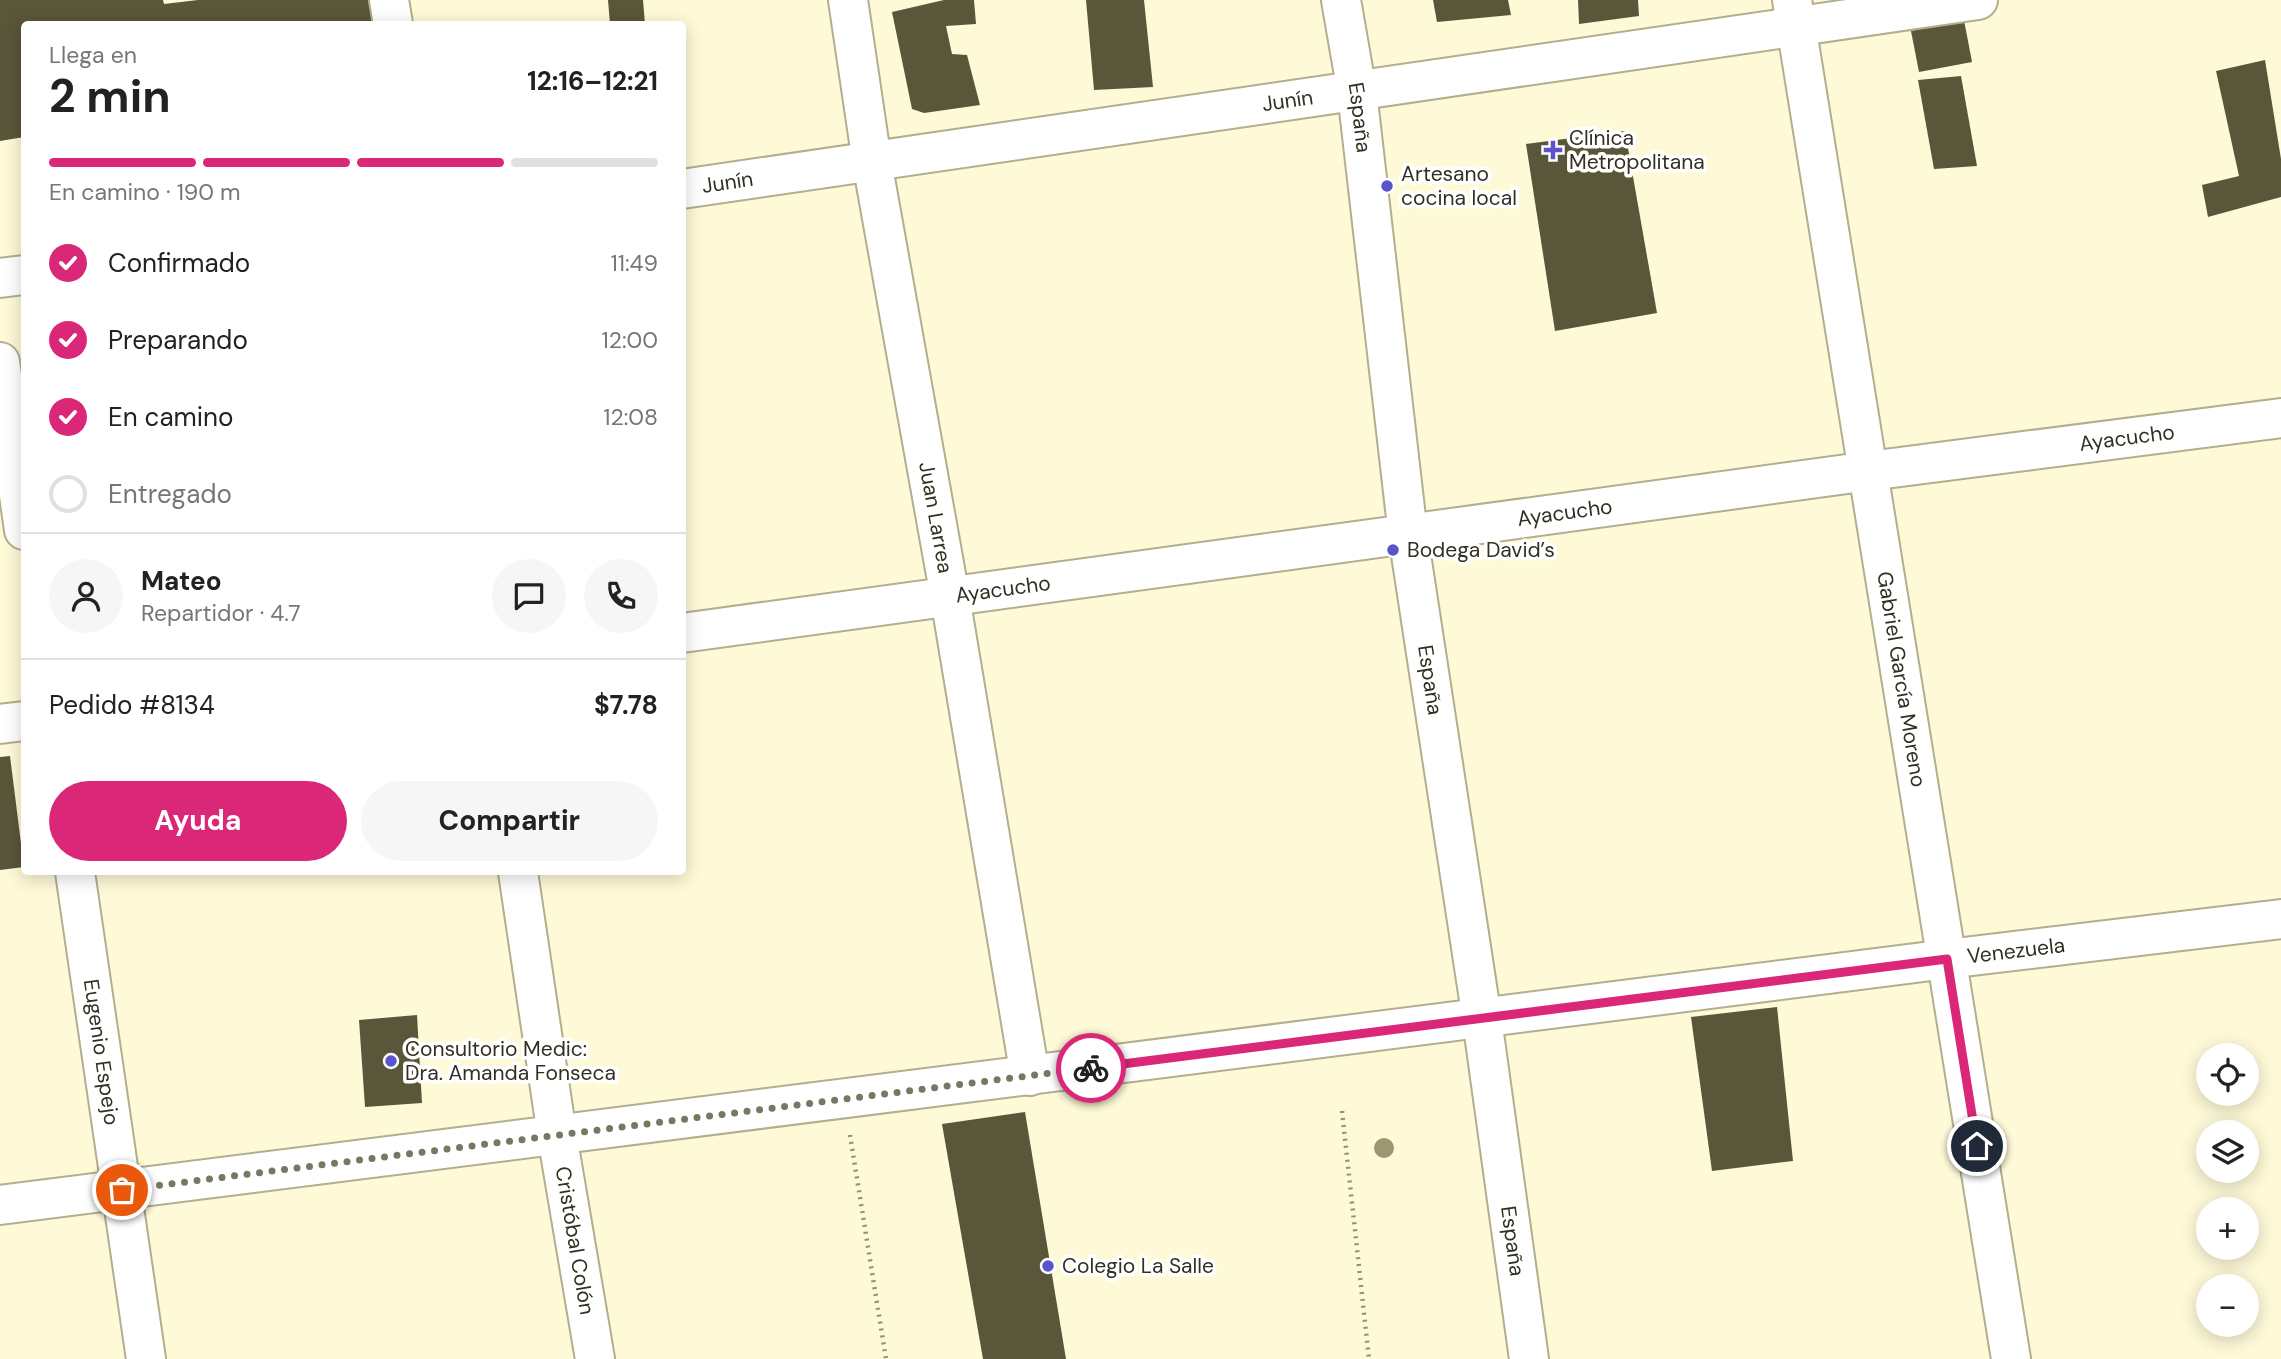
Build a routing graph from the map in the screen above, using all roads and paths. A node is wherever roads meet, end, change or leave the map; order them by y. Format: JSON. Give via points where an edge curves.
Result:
{"nodes":[{"id":1,"x":389,"y":0,"type":"edge"},
{"id":2,"x":848,"y":0,"type":"edge"},
{"id":3,"x":1341,"y":0,"type":"edge"},
{"id":4,"x":1978,"y":0,"type":"edge"},
{"id":5,"x":1794,"y":12,"type":"edge"},
{"id":6,"x":392,"y":21,"type":"edge"},
{"id":7,"x":1357,"y":92,"type":"junction"},
{"id":8,"x":872,"y":162,"type":"junction"},
{"id":9,"x":686,"y":188,"type":"edge"},
{"id":10,"x":21,"y":275,"type":"edge"},
{"id":11,"x":0,"y":278,"type":"edge"},
{"id":12,"x":0,"y":362,"type":"edge"},
{"id":13,"x":2281,"y":418,"type":"edge"},
{"id":14,"x":1869,"y":471,"type":"junction"},
{"id":15,"x":21,"y":509,"type":"edge"},
{"id":16,"x":1408,"y":535,"type":"junction"},
{"id":17,"x":950,"y":597,"type":"junction"},
{"id":18,"x":686,"y":632,"type":"edge"},
{"id":19,"x":21,"y":721,"type":"edge"},
{"id":20,"x":0,"y":724,"type":"edge"},
{"id":21,"x":75,"y":875,"type":"edge"},
{"id":22,"x":518,"y":875,"type":"edge"},
{"id":23,"x":2281,"y":919,"type":"edge"},
{"id":24,"x":1947,"y":959,"type":"junction"},
{"id":25,"x":1482,"y":1019,"type":"junction"},
{"id":26,"x":1030,"y":1076,"type":"junction"},
{"id":27,"x":844,"y":1099,"type":"junction"},
{"id":28,"x":1342,"y":1111,"type":"dead end"},
{"id":29,"x":556,"y":1135,"type":"junction"},
{"id":30,"x":122,"y":1190,"type":"junction"},
{"id":31,"x":0,"y":1206,"type":"edge"},
{"id":32,"x":146,"y":1359,"type":"edge"},
{"id":33,"x":595,"y":1359,"type":"edge"},
{"id":34,"x":887,"y":1359,"type":"edge"},
{"id":35,"x":1369,"y":1359,"type":"edge"},
{"id":36,"x":1529,"y":1359,"type":"edge"},
{"id":37,"x":2011,"y":1359,"type":"edge"}],
"edges":[{"from":1,"to":6,"type":"street"},
{"from":2,"to":8,"type":"street","name":"Juan Larrea"},
{"from":3,"to":7,"type":"street","name":"España"},
{"from":4,"to":5,"type":"street","name":"Junín"},
{"from":5,"to":7,"type":"street","name":"Junín"},
{"from":5,"to":14,"type":"street","name":"Gabriel García Moreno"},
{"from":7,"to":8,"type":"street","name":"Junín"},
{"from":7,"to":16,"type":"street","name":"España"},
{"from":8,"to":9,"type":"street","name":"Junín"},
{"from":8,"to":17,"type":"street","name":"Juan Larrea"},
{"from":10,"to":11,"type":"street"},
{"from":12,"to":15,"type":"street"},
{"from":13,"to":14,"type":"street","name":"Ayacucho"},
{"from":14,"to":16,"type":"street","name":"Ayacucho"},
{"from":14,"to":24,"type":"street","name":"Gabriel García Moreno"},
{"from":16,"to":17,"type":"street","name":"Ayacucho"},
{"from":16,"to":25,"type":"street","name":"España"},
{"from":17,"to":18,"type":"street","name":"Ayacucho"},
{"from":17,"to":26,"type":"street","name":"Juan Larrea"},
{"from":19,"to":20,"type":"street"},
{"from":21,"to":30,"type":"street","name":"Eugenio Espejo"},
{"from":22,"to":29,"type":"street","name":"Cristóbal Colón"},
{"from":23,"to":24,"type":"street","name":"Venezuela"},
{"from":24,"to":25,"type":"street","name":"Venezuela"},
{"from":24,"to":37,"type":"street","name":"Gabriel García Moreno"},
{"from":25,"to":26,"type":"street","name":"Venezuela"},
{"from":25,"to":36,"type":"street","name":"España"},
{"from":26,"to":27,"type":"street","name":"Venezuela"},
{"from":27,"to":29,"type":"street","name":"Venezuela"},
{"from":27,"to":34,"type":"path"},
{"from":28,"to":35,"type":"path"},
{"from":29,"to":30,"type":"street","name":"Venezuela"},
{"from":29,"to":33,"type":"street","name":"Cristóbal Colón"},
{"from":30,"to":31,"type":"street","name":"Venezuela"},
{"from":30,"to":32,"type":"street","name":"Eugenio Espejo"}]}
